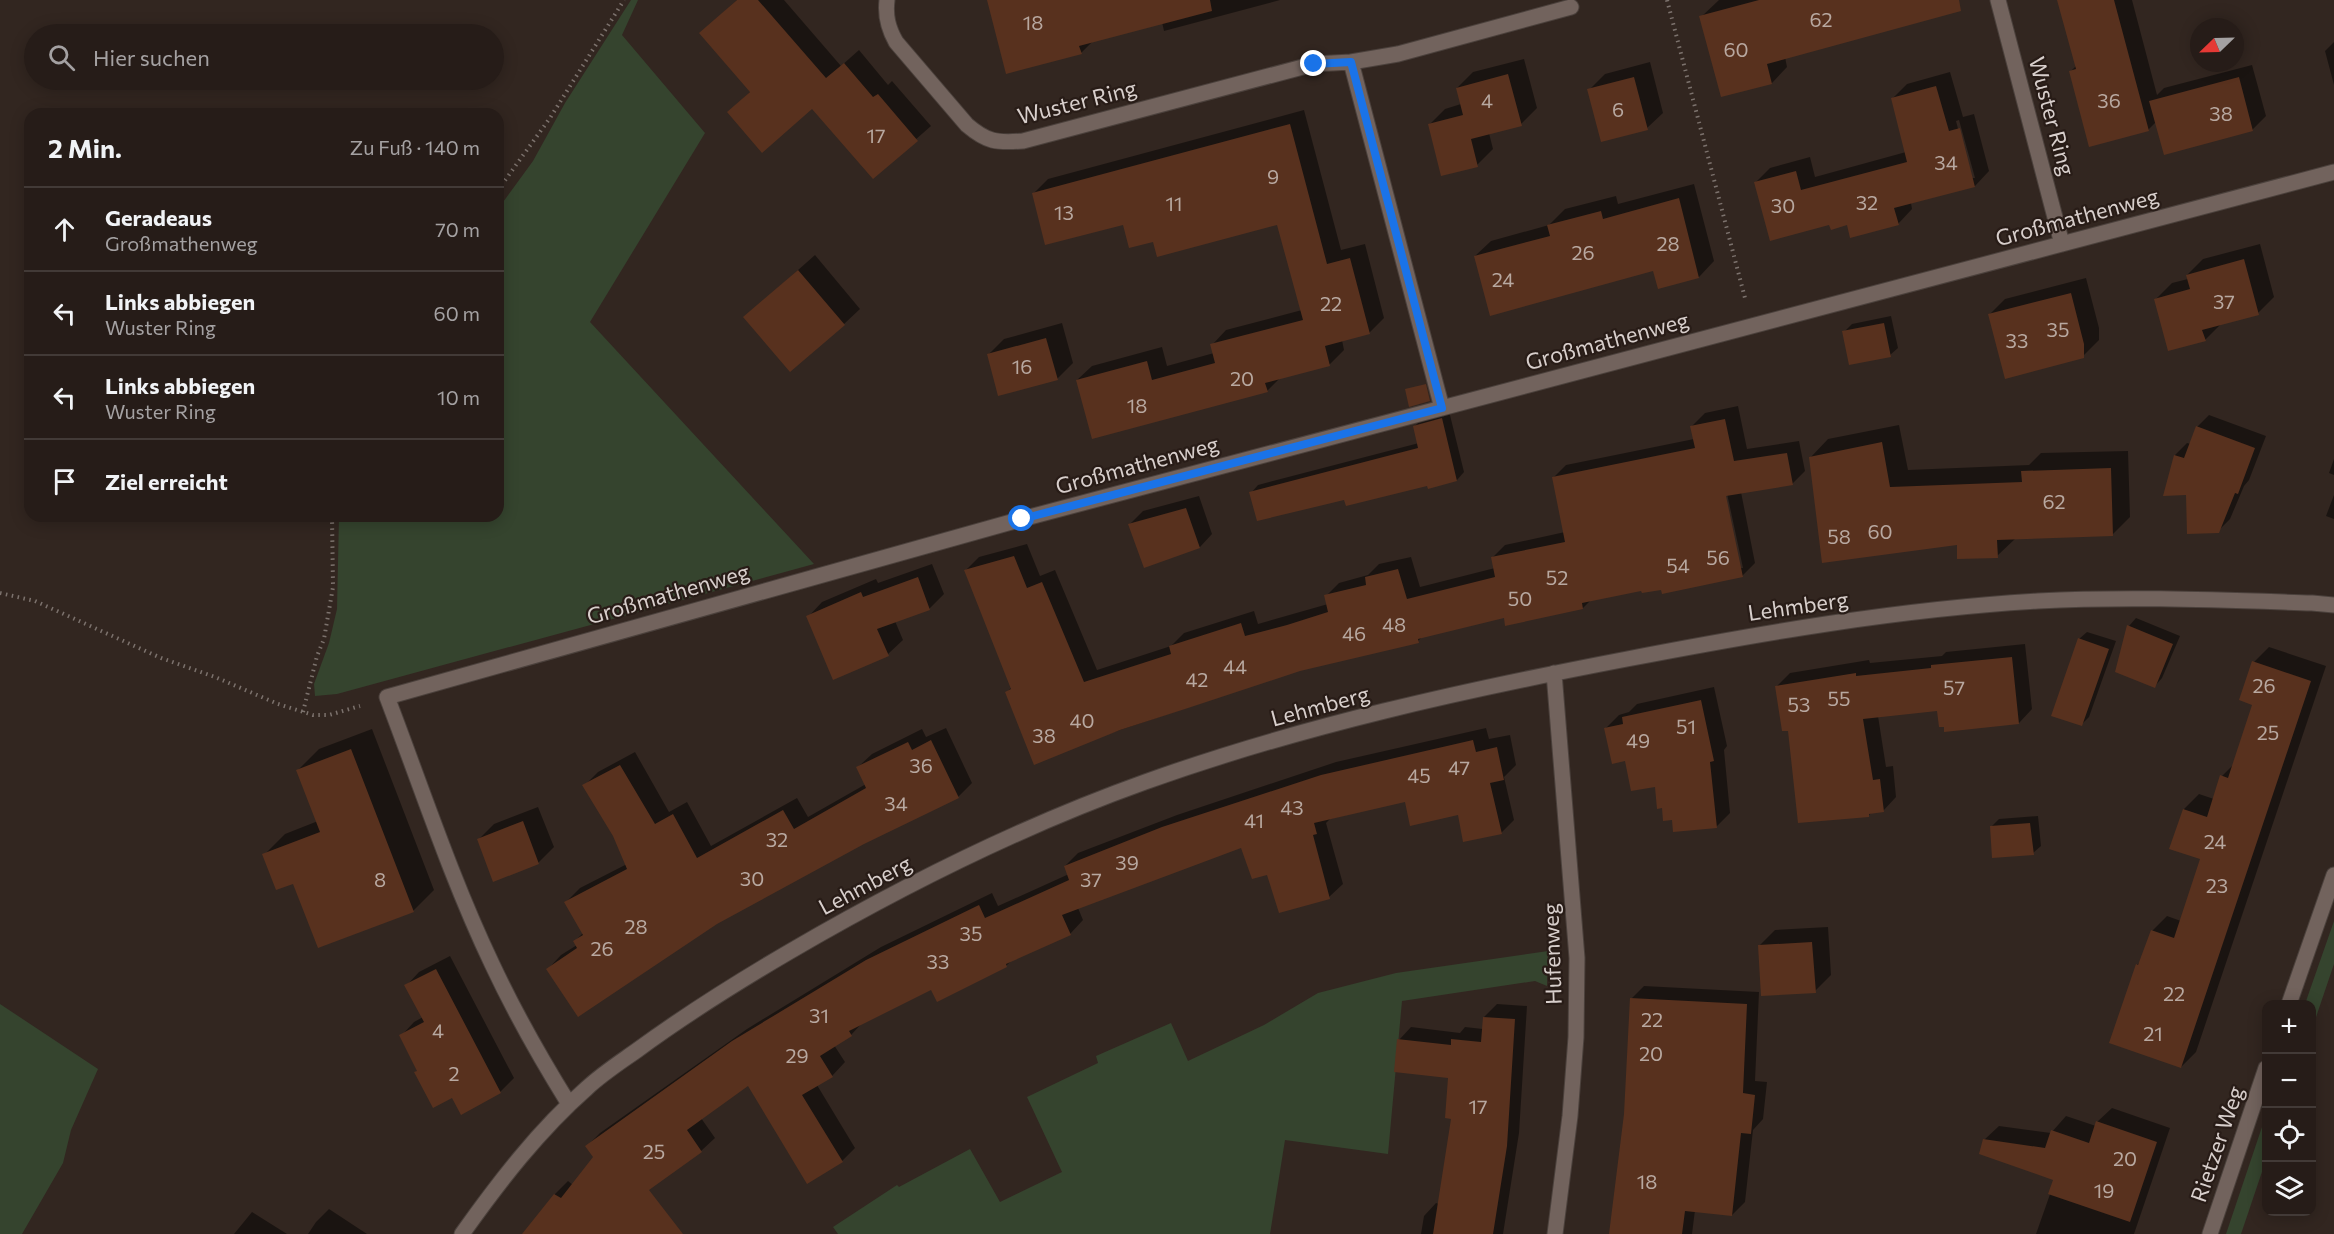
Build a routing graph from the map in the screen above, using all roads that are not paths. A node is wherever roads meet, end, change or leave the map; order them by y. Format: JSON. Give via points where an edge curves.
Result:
{"nodes":[{"id":1,"x":887,"y":0,"type":"edge"},
{"id":2,"x":1998,"y":0,"type":"edge"},
{"id":3,"x":1571,"y":7,"type":"dead end"},
{"id":4,"x":1351,"y":62,"type":"junction"},
{"id":5,"x":2334,"y":172,"type":"edge"},
{"id":6,"x":2062,"y":244,"type":"junction"},
{"id":7,"x":1442,"y":408,"type":"junction"},
{"id":8,"x":2334,"y":606,"type":"edge"},
{"id":9,"x":1554,"y":673,"type":"junction"},
{"id":10,"x":2334,"y":875,"type":"edge"},
{"id":11,"x":2291,"y":1000,"type":"edge"},
{"id":12,"x":2262,"y":1080,"type":"edge"},
{"id":13,"x":569,"y":1104,"type":"junction"},
{"id":14,"x":462,"y":1234,"type":"edge"},
{"id":15,"x":1555,"y":1234,"type":"edge"},
{"id":16,"x":2210,"y":1234,"type":"edge"}],
"edges":[{"from":1,"to":4,"type":"street","name":"Wuster Ring","via":[[889,29],[896,42],[967,125],[998,143],[1023,141],[1314,64]]},
{"from":2,"to":6,"type":"street","name":"Wuster Ring"},
{"from":3,"to":4,"type":"street","name":"Wuster Ring","via":[[1398,54]]},
{"from":4,"to":7,"type":"street"},
{"from":5,"to":6,"type":"street","name":"Großmathenweg"},
{"from":6,"to":7,"type":"street","name":"Großmathenweg"},
{"from":7,"to":13,"type":"street","name":"Großmathenweg","via":[[1022,519],[387,697],[465,904],[530,1040]]},
{"from":8,"to":9,"type":"street","name":"Lehmberg","via":[[2127,597],[2033,601],[1889,616],[1733,639]]},
{"from":9,"to":13,"type":"street","name":"Lehmberg","via":[[1247,748],[1144,783],[1015,835],[832,927],[747,977],[666,1029]]},
{"from":9,"to":15,"type":"street","name":"Hufenweg","via":[[1577,958],[1570,1116]]},
{"from":10,"to":11,"type":"street"},
{"from":12,"to":16,"type":"street","name":"Rietzer Weg"},
{"from":13,"to":14,"type":"street","name":"Lehmberg","via":[[522,1156]]}]}
